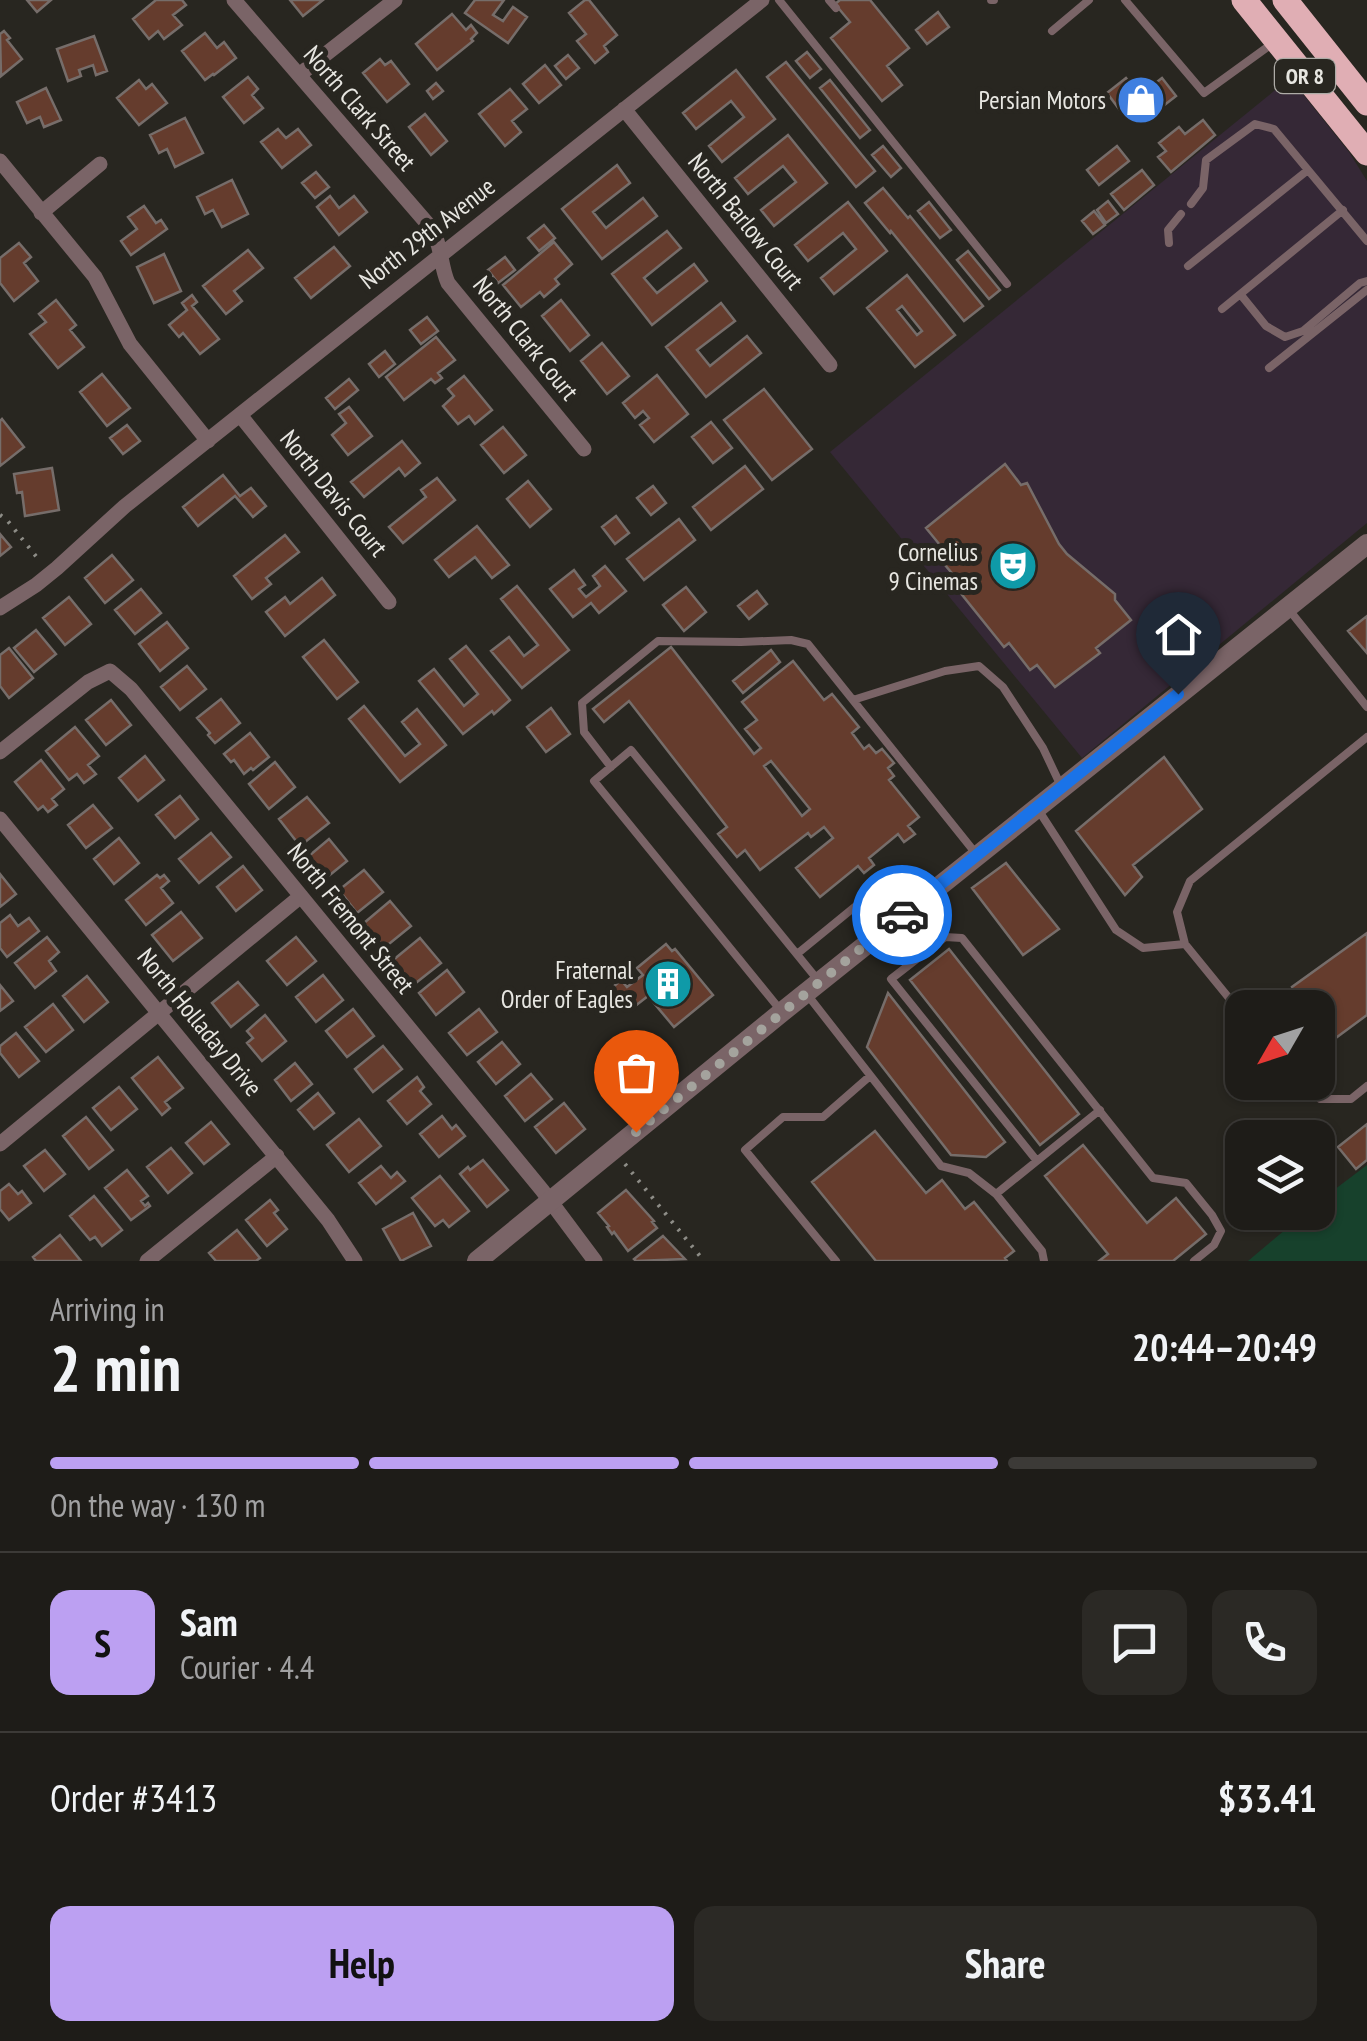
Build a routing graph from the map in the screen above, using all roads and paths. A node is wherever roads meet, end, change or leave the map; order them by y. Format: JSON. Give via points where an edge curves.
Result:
{"nodes":[{"id":1,"x":234,"y":0,"type":"edge"},
{"id":2,"x":395,"y":0,"type":"edge"},
{"id":3,"x":762,"y":0,"type":"edge"},
{"id":4,"x":779,"y":0,"type":"edge"},
{"id":5,"x":829,"y":0,"type":"edge"},
{"id":6,"x":1089,"y":0,"type":"edge"},
{"id":7,"x":1125,"y":0,"type":"edge"},
{"id":8,"x":1244,"y":0,"type":"edge"},
{"id":9,"x":1285,"y":0,"type":"edge"},
{"id":10,"x":836,"y":8,"type":"dead end"},
{"id":11,"x":1052,"y":31,"type":"dead end"},
{"id":12,"x":1276,"y":40,"type":"junction"},
{"id":13,"x":299,"y":75,"type":"junction"},
{"id":14,"x":1367,"y":103,"type":"edge"},
{"id":15,"x":624,"y":109,"type":"junction"},
{"id":16,"x":1367,"y":153,"type":"edge"},
{"id":17,"x":0,"y":161,"type":"edge"},
{"id":18,"x":100,"y":164,"type":"dead end"},
{"id":19,"x":1308,"y":170,"type":"junction"},
{"id":20,"x":1191,"y":204,"type":"dead end"},
{"id":21,"x":1343,"y":210,"type":"junction"},
{"id":22,"x":42,"y":214,"type":"junction"},
{"id":23,"x":1180,"y":214,"type":"dead end"},
{"id":24,"x":1367,"y":241,"type":"edge"},
{"id":25,"x":1169,"y":243,"type":"dead end"},
{"id":26,"x":441,"y":254,"type":"junction"},
{"id":27,"x":1188,"y":266,"type":"dead end"},
{"id":28,"x":1367,"y":281,"type":"edge"},
{"id":29,"x":1007,"y":284,"type":"dead end"},
{"id":30,"x":1367,"y":290,"type":"edge"},
{"id":31,"x":1241,"y":295,"type":"junction"},
{"id":32,"x":1222,"y":310,"type":"dead end"},
{"id":33,"x":830,"y":364,"type":"dead end"},
{"id":34,"x":1270,"y":368,"type":"dead end"},
{"id":35,"x":240,"y":415,"type":"junction"},
{"id":36,"x":208,"y":441,"type":"junction"},
{"id":37,"x":584,"y":449,"type":"dead end"},
{"id":38,"x":0,"y":515,"type":"edge"},
{"id":39,"x":1367,"y":544,"type":"edge"},
{"id":40,"x":50,"y":574,"type":"junction"},
{"id":41,"x":389,"y":602,"type":"dead end"},
{"id":42,"x":0,"y":608,"type":"edge"},
{"id":43,"x":1288,"y":608,"type":"junction"},
{"id":44,"x":853,"y":700,"type":"junction"},
{"id":45,"x":1367,"y":707,"type":"edge"},
{"id":46,"x":1367,"y":737,"type":"edge"},
{"id":47,"x":0,"y":752,"type":"edge"},
{"id":48,"x":611,"y":766,"type":"junction"},
{"id":49,"x":1062,"y":787,"type":"junction"},
{"id":50,"x":1036,"y":808,"type":"junction"},
{"id":51,"x":0,"y":819,"type":"edge"},
{"id":52,"x":977,"y":855,"type":"junction"},
{"id":53,"x":300,"y":896,"type":"junction"},
{"id":54,"x":868,"y":896,"type":"dead end"},
{"id":55,"x":1184,"y":944,"type":"junction"},
{"id":56,"x":797,"y":954,"type":"junction"},
{"id":57,"x":812,"y":988,"type":"junction"},
{"id":58,"x":1225,"y":993,"type":"edge"},
{"id":59,"x":159,"y":1012,"type":"junction"},
{"id":60,"x":782,"y":1012,"type":"junction"},
{"id":61,"x":870,"y":1076,"type":"junction"},
{"id":62,"x":1367,"y":1086,"type":"edge"},
{"id":63,"x":1335,"y":1099,"type":"edge"},
{"id":64,"x":1100,"y":1110,"type":"junction"},
{"id":65,"x":1,"y":1141,"type":"edge"},
{"id":66,"x":276,"y":1156,"type":"junction"},
{"id":67,"x":1037,"y":1161,"type":"junction"},
{"id":68,"x":622,"y":1162,"type":"dead end"},
{"id":69,"x":996,"y":1194,"type":"junction"},
{"id":70,"x":550,"y":1200,"type":"junction"},
{"id":71,"x":486,"y":1258,"type":"edge"},
{"id":72,"x":146,"y":1261,"type":"edge"},
{"id":73,"x":355,"y":1261,"type":"edge"},
{"id":74,"x":595,"y":1261,"type":"edge"},
{"id":75,"x":704,"y":1261,"type":"edge"},
{"id":76,"x":836,"y":1261,"type":"edge"},
{"id":77,"x":1044,"y":1261,"type":"edge"},
{"id":78,"x":1194,"y":1261,"type":"edge"}],
"edges":[{"from":1,"to":13,"type":"street","name":"North Clark Street"},
{"from":2,"to":13,"type":"street"},
{"from":3,"to":15,"type":"street","name":"North 29th Avenue"},
{"from":4,"to":29,"type":"lane"},
{"from":5,"to":10,"type":"lane"},
{"from":6,"to":11,"type":"lane"},
{"from":7,"to":12,"type":"lane","via":[[1204,93]]},
{"from":8,"to":12,"type":"highway","number":"OR 8"},
{"from":9,"to":14,"type":"highway","number":"OR 8"},
{"from":12,"to":16,"type":"highway","number":"OR 8"},
{"from":13,"to":26,"type":"street","name":"North Clark Street","via":[[432,229]]},
{"from":15,"to":26,"type":"street","name":"North 29th Avenue"},
{"from":15,"to":33,"type":"street","name":"North Barlow Court"},
{"from":17,"to":22,"type":"street"},
{"from":18,"to":22,"type":"street"},
{"from":19,"to":20,"type":"lane","via":[[1274,129],[1255,124],[1206,160],[1203,188]]},
{"from":19,"to":21,"type":"lane"},
{"from":19,"to":27,"type":"lane"},
{"from":21,"to":24,"type":"lane"},
{"from":21,"to":31,"type":"lane"},
{"from":22,"to":36,"type":"street","via":[[95,277],[130,344]]},
{"from":23,"to":25,"type":"lane","via":[[1168,230]]},
{"from":26,"to":35,"type":"street","name":"North 29th Avenue"},
{"from":26,"to":37,"type":"street","name":"North Clark Court","via":[[448,283]]},
{"from":28,"to":31,"type":"lane","via":[[1303,331],[1285,337],[1266,326]]},
{"from":30,"to":34,"type":"lane"},
{"from":31,"to":32,"type":"lane"},
{"from":35,"to":36,"type":"street","name":"North 29th Avenue"},
{"from":35,"to":41,"type":"street","name":"North Davis Court"},
{"from":36,"to":40,"type":"street","name":"North 29th Avenue"},
{"from":38,"to":40,"type":"path"},
{"from":39,"to":43,"type":"street"},
{"from":40,"to":42,"type":"street","name":"North 29th Avenue"},
{"from":43,"to":45,"type":"lane"},
{"from":43,"to":49,"type":"street"},
{"from":44,"to":48,"type":"lane","via":[[808,644],[658,640],[582,703],[584,732]]},
{"from":44,"to":49,"type":"lane","via":[[979,666],[1003,686]]},
{"from":44,"to":52,"type":"lane"},
{"from":46,"to":55,"type":"lane","via":[[1190,881],[1178,912]]},
{"from":47,"to":53,"type":"street","name":"North Fremont Street","via":[[110,671]]},
{"from":48,"to":56,"type":"lane","via":[[630,750]]},
{"from":48,"to":60,"type":"lane","via":[[594,780]]},
{"from":49,"to":50,"type":"street"},
{"from":50,"to":52,"type":"street"},
{"from":50,"to":55,"type":"lane","via":[[1116,930],[1142,948]]},
{"from":51,"to":59,"type":"street","name":"North Holladay Drive"},
{"from":52,"to":57,"type":"street"},
{"from":53,"to":59,"type":"street"},
{"from":53,"to":70,"type":"street","name":"North Fremont Street"},
{"from":54,"to":56,"type":"lane"},
{"from":55,"to":58,"type":"lane"},
{"from":56,"to":57,"type":"lane"},
{"from":57,"to":60,"type":"street"},
{"from":57,"to":61,"type":"lane"},
{"from":59,"to":65,"type":"street"},
{"from":59,"to":66,"type":"street","name":"North Holladay Drive"},
{"from":60,"to":70,"type":"street"},
{"from":61,"to":69,"type":"lane","via":[[940,1166],[970,1173]]},
{"from":61,"to":76,"type":"lane","via":[[823,1117],[783,1118],[745,1150]]},
{"from":62,"to":63,"type":"lane","via":[[1351,1099]]},
{"from":64,"to":67,"type":"lane"},
{"from":64,"to":67,"type":"lane","via":[[962,938],[946,937],[891,979]]},
{"from":64,"to":78,"type":"lane","via":[[1153,1178],[1186,1183],[1212,1214],[1221,1231]]},
{"from":66,"to":72,"type":"street"},
{"from":66,"to":73,"type":"street","name":"North Holladay Drive"},
{"from":67,"to":69,"type":"lane"},
{"from":68,"to":75,"type":"path"},
{"from":69,"to":77,"type":"lane"},
{"from":70,"to":71,"type":"street"},
{"from":70,"to":74,"type":"street","name":"North Fremont Street"}]}
